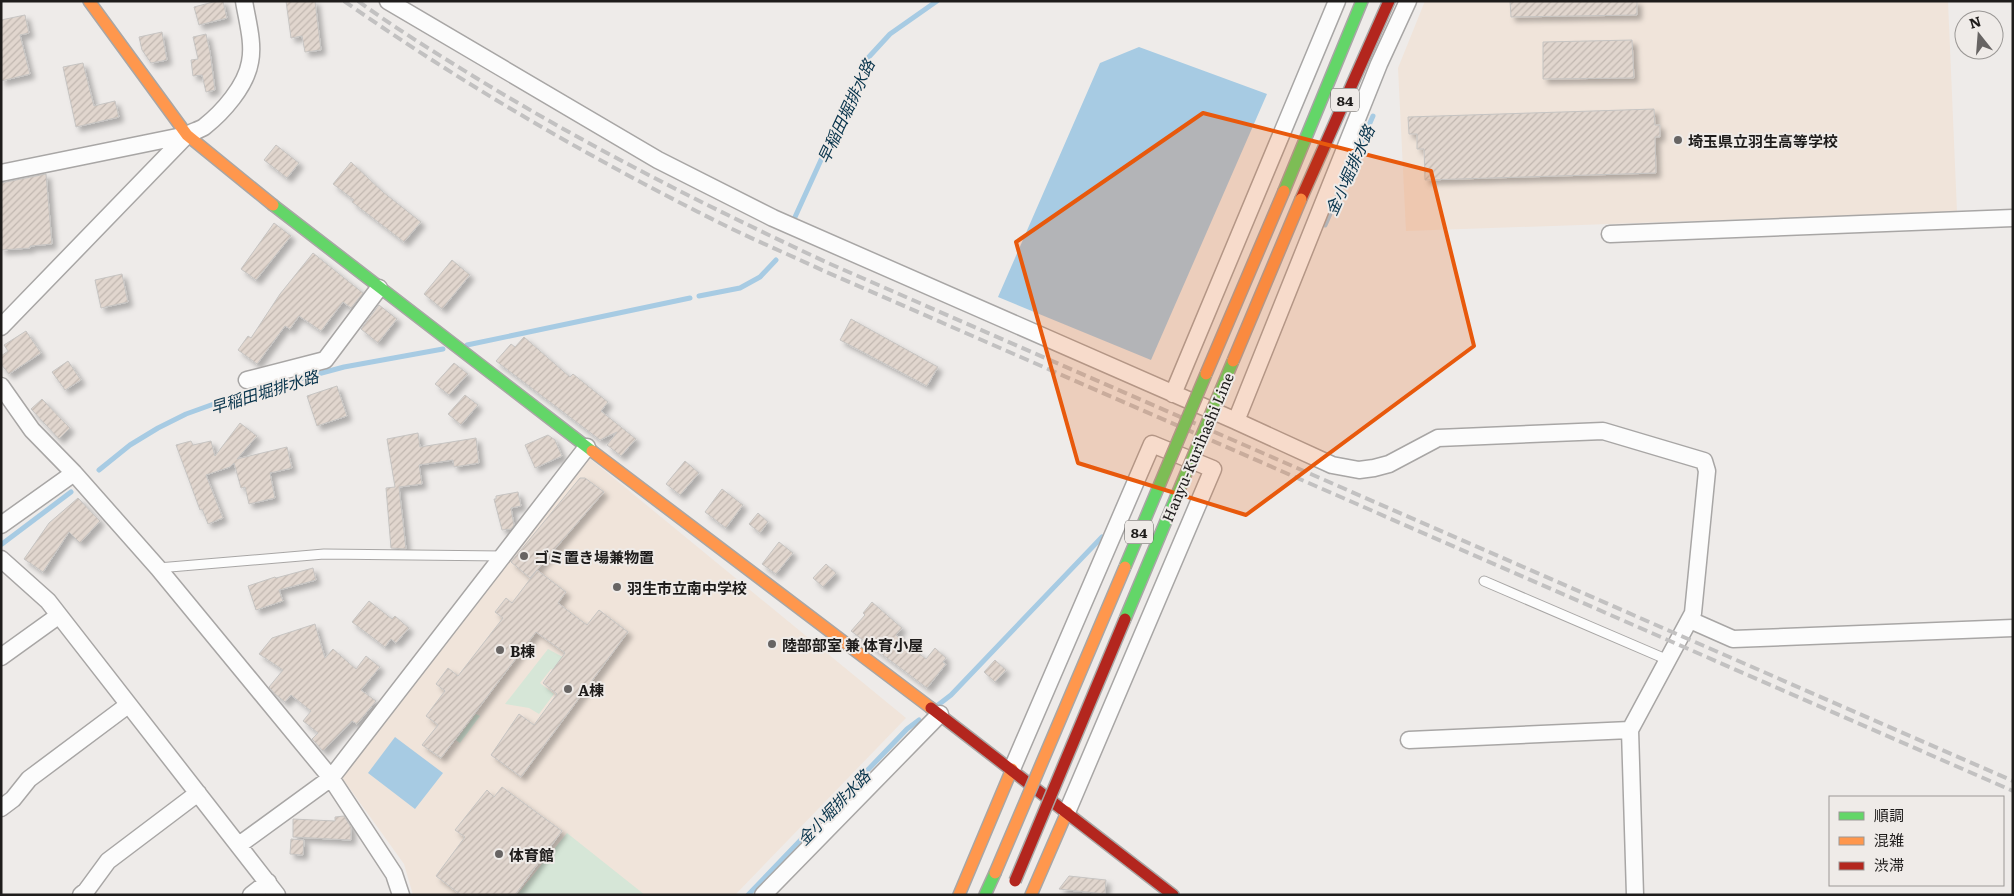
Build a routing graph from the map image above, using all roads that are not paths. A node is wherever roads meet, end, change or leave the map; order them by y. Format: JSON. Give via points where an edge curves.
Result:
{"nodes":[{"id":1,"x":89,"y":1,"type":"edge"},
{"id":2,"x":244,"y":1,"type":"edge"},
{"id":3,"x":1337,"y":1,"type":"edge"},
{"id":4,"x":1362,"y":1,"type":"edge"},
{"id":5,"x":1389,"y":1,"type":"edge"},
{"id":6,"x":1408,"y":1,"type":"edge"},
{"id":7,"x":394,"y":3,"type":"edge"},
{"id":8,"x":186,"y":135,"type":"junction"},
{"id":9,"x":1,"y":173,"type":"edge"},
{"id":10,"x":2013,"y":218,"type":"edge"},
{"id":11,"x":1610,"y":234,"type":"dead end"},
{"id":12,"x":379,"y":288,"type":"junction"},
{"id":13,"x":1,"y":327,"type":"edge"},
{"id":14,"x":247,"y":380,"type":"dead end"},
{"id":15,"x":1,"y":386,"type":"edge"},
{"id":16,"x":1173,"y":394,"type":"junction"},
{"id":17,"x":1236,"y":421,"type":"junction"},
{"id":18,"x":587,"y":447,"type":"junction"},
{"id":19,"x":74,"y":473,"type":"junction"},
{"id":20,"x":1,"y":525,"type":"edge"},
{"id":21,"x":502,"y":556,"type":"junction"},
{"id":22,"x":1,"y":559,"type":"edge"},
{"id":23,"x":158,"y":568,"type":"junction"},
{"id":24,"x":1484,"y":581,"type":"dead end"},
{"id":25,"x":58,"y":616,"type":"junction"},
{"id":26,"x":1690,"y":620,"type":"junction"},
{"id":27,"x":2013,"y":628,"type":"edge"},
{"id":28,"x":1,"y":657,"type":"edge"},
{"id":29,"x":1668,"y":660,"type":"junction"},
{"id":30,"x":128,"y":705,"type":"junction"},
{"id":31,"x":940,"y":714,"type":"junction"},
{"id":32,"x":1630,"y":730,"type":"junction"},
{"id":33,"x":1409,"y":740,"type":"dead end"},
{"id":34,"x":1012,"y":769,"type":"junction"},
{"id":35,"x":331,"y":778,"type":"junction"},
{"id":36,"x":198,"y":793,"type":"junction"},
{"id":37,"x":1,"y":808,"type":"edge"},
{"id":38,"x":1067,"y":812,"type":"junction"},
{"id":39,"x":239,"y":845,"type":"junction"},
{"id":40,"x":272,"y":888,"type":"edge"},
{"id":41,"x":81,"y":895,"type":"edge"},
{"id":42,"x":250,"y":895,"type":"edge"},
{"id":43,"x":401,"y":895,"type":"edge"},
{"id":44,"x":763,"y":895,"type":"edge"},
{"id":45,"x":959,"y":895,"type":"edge"},
{"id":46,"x":985,"y":895,"type":"edge"},
{"id":47,"x":1010,"y":895,"type":"edge"},
{"id":48,"x":1031,"y":895,"type":"edge"},
{"id":49,"x":1173,"y":895,"type":"edge"},
{"id":50,"x":1635,"y":895,"type":"edge"}],
"edges":[{"from":1,"to":8,"type":"main road"},
{"from":2,"to":8,"type":"street","via":[[250,62],[243,84],[203,128]]},
{"from":3,"to":16,"type":"street"},
{"from":4,"to":46,"type":"main road","name":"Hanyu-Kurihashi Line","number":"84","bridge":true},
{"from":5,"to":47,"type":"main road","name":"Hanyu-Kurihashi Line","number":"84","bridge":true,"via":[[1301,199]]},
{"from":6,"to":17,"type":"street","via":[[1375,74]]},
{"from":7,"to":16,"type":"street","via":[[658,160],[773,218]]},
{"from":8,"to":9,"type":"street"},
{"from":8,"to":12,"type":"main road"},
{"from":8,"to":13,"type":"street"},
{"from":10,"to":11,"type":"street"},
{"from":12,"to":14,"type":"street","via":[[325,360]]},
{"from":12,"to":18,"type":"main road"},
{"from":15,"to":19,"type":"street","via":[[32,430]]},
{"from":16,"to":17,"type":"street"},
{"from":17,"to":26,"type":"street","via":[[1332,465],[1359,470],[1389,464],[1438,438],[1603,431],[1704,461],[1707,471]]},
{"from":18,"to":21,"type":"street"},
{"from":18,"to":31,"type":"main road"},
{"from":19,"to":20,"type":"street"},
{"from":19,"to":23,"type":"street"},
{"from":21,"to":23,"type":"lane","via":[[324,554]]},
{"from":21,"to":35,"type":"street"},
{"from":22,"to":25,"type":"street","via":[[48,601]]},
{"from":23,"to":35,"type":"street"},
{"from":24,"to":29,"type":"lane"},
{"from":25,"to":28,"type":"street"},
{"from":25,"to":30,"type":"street"},
{"from":26,"to":27,"type":"street","via":[[1733,638]]},
{"from":26,"to":29,"type":"street"},
{"from":29,"to":32,"type":"street"},
{"from":30,"to":36,"type":"street"},
{"from":30,"to":37,"type":"street","via":[[30,779]]},
{"from":31,"to":34,"type":"main road"},
{"from":31,"to":44,"type":"street"},
{"from":32,"to":33,"type":"street"},
{"from":32,"to":50,"type":"street"},
{"from":34,"to":38,"type":"main road"},
{"from":34,"to":38,"type":"street","via":[[1152,444],[1213,469]]},
{"from":34,"to":45,"type":"main road"},
{"from":35,"to":39,"type":"street"},
{"from":35,"to":43,"type":"street","via":[[394,874]]},
{"from":36,"to":39,"type":"street"},
{"from":36,"to":41,"type":"street","via":[[108,862]]},
{"from":38,"to":48,"type":"main road"},
{"from":38,"to":49,"type":"main road"},
{"from":39,"to":40,"type":"street"},
{"from":40,"to":42,"type":"street"}]}
